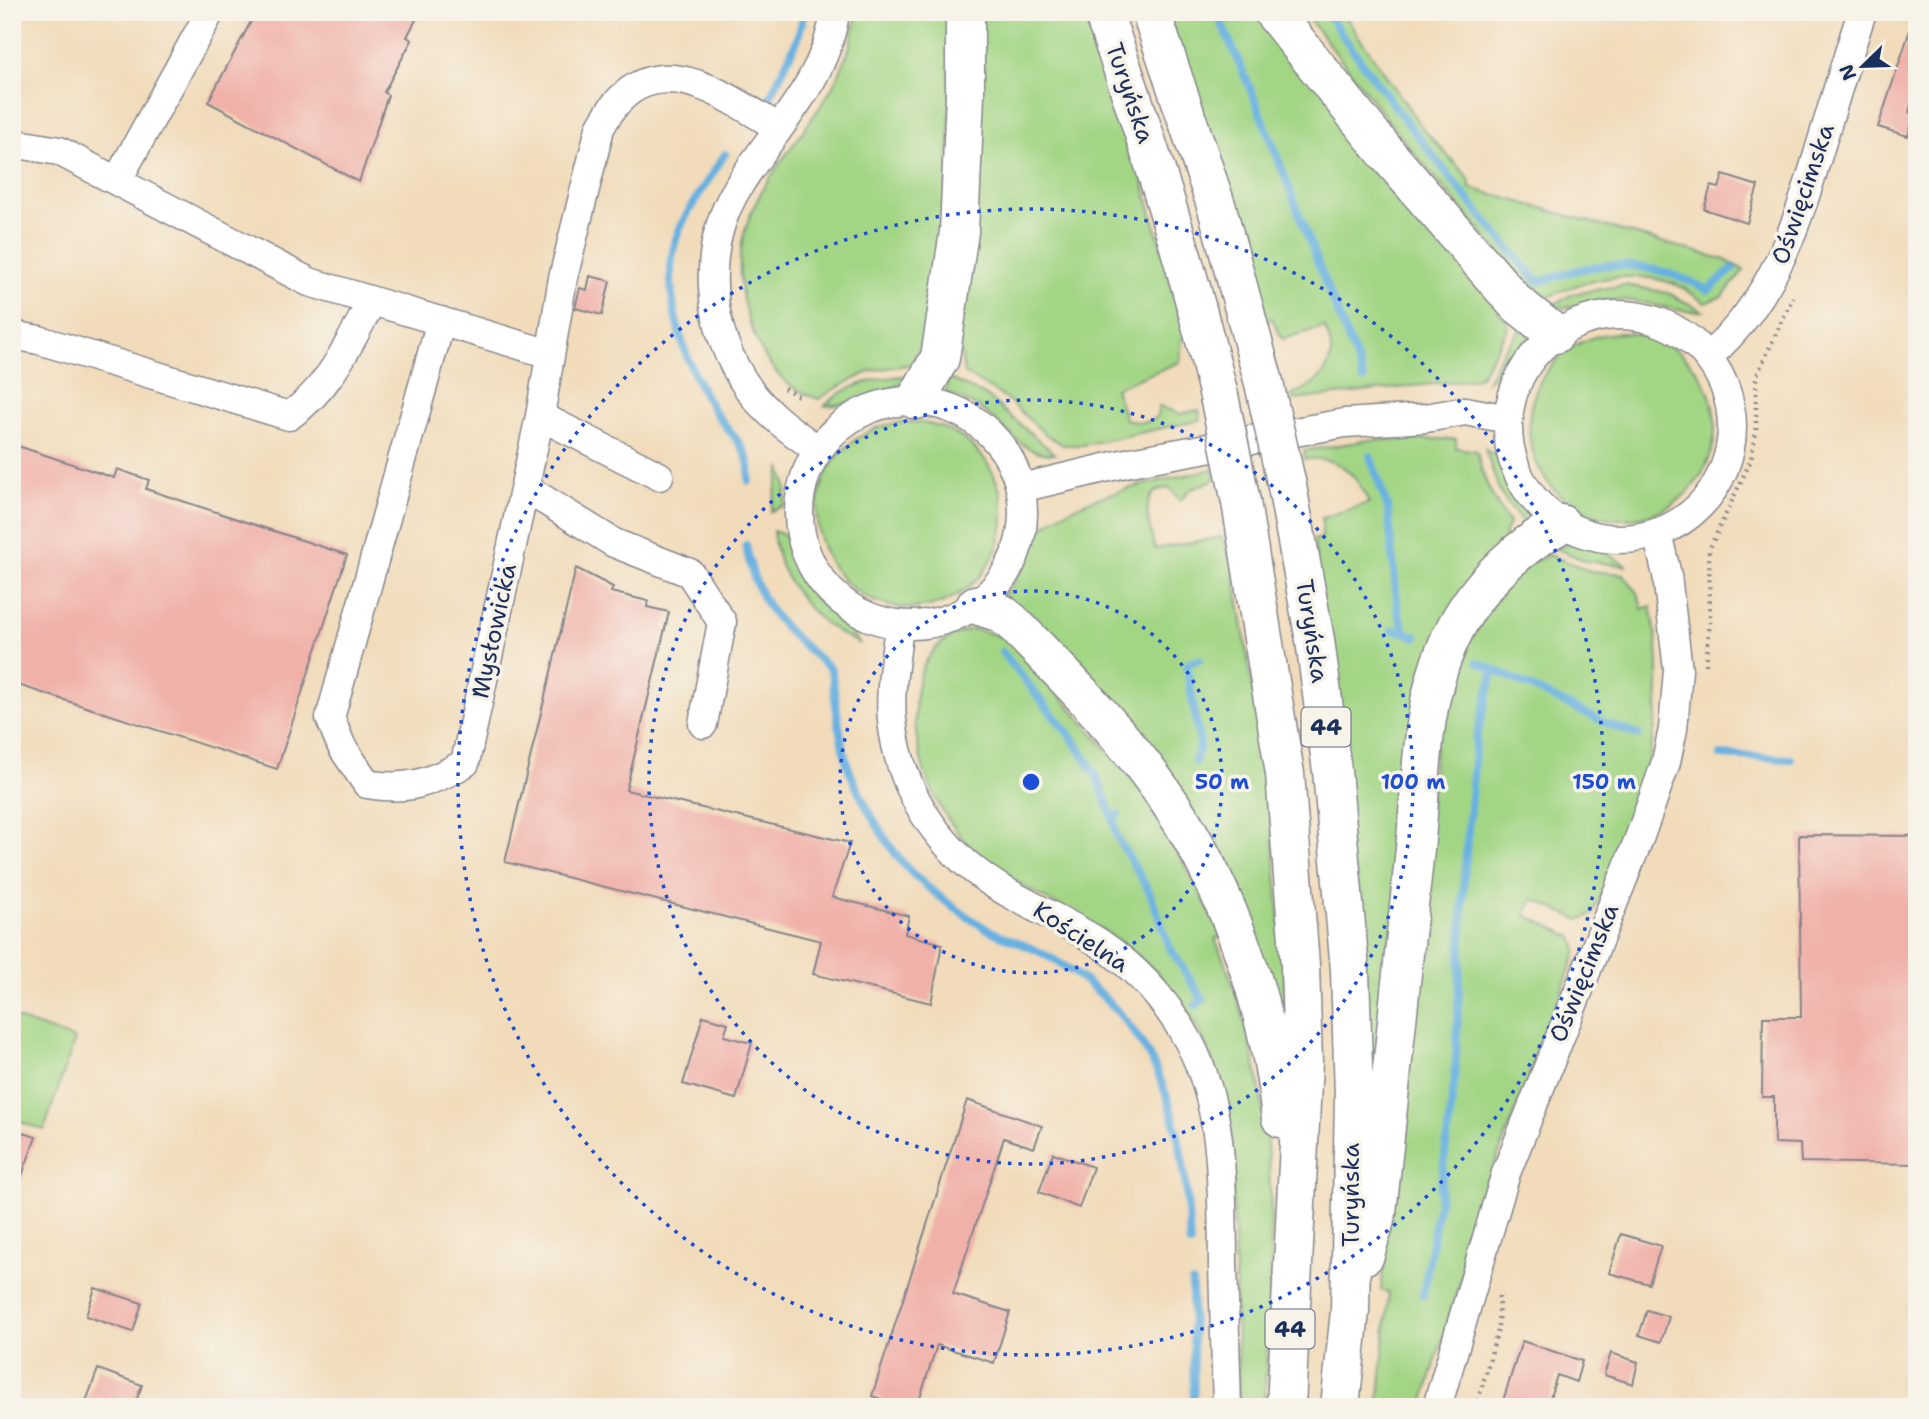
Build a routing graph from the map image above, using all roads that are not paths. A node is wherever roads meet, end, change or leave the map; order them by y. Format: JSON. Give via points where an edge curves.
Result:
{"nodes":[{"id":1,"x":209,"y":12,"type":"edge"},
{"id":2,"x":835,"y":12,"type":"edge"},
{"id":3,"x":965,"y":12,"type":"edge"},
{"id":4,"x":1102,"y":12,"type":"edge"},
{"id":5,"x":1150,"y":12,"type":"edge"},
{"id":6,"x":1273,"y":12,"type":"edge"},
{"id":7,"x":1862,"y":12,"type":"edge"},
{"id":8,"x":779,"y":128,"type":"junction"},
{"id":9,"x":12,"y":143,"type":"edge"},
{"id":10,"x":117,"y":181,"type":"junction"},
{"id":11,"x":372,"y":301,"type":"junction"},
{"id":12,"x":441,"y":321,"type":"junction"},
{"id":13,"x":1555,"y":334,"type":"junction"},
{"id":14,"x":12,"y":335,"type":"edge"},
{"id":15,"x":550,"y":354,"type":"junction"},
{"id":16,"x":1709,"y":356,"type":"junction"},
{"id":17,"x":916,"y":400,"type":"junction"},
{"id":18,"x":540,"y":416,"type":"junction"},
{"id":19,"x":1509,"y":419,"type":"junction"},
{"id":20,"x":818,"y":450,"type":"junction"},
{"id":21,"x":659,"y":476,"type":"dead end"},
{"id":22,"x":525,"y":488,"type":"junction"},
{"id":23,"x":1021,"y":488,"type":"junction"},
{"id":24,"x":1561,"y":524,"type":"junction"},
{"id":25,"x":1657,"y":533,"type":"junction"},
{"id":26,"x":976,"y":606,"type":"junction"},
{"id":27,"x":899,"y":625,"type":"junction"},
{"id":28,"x":703,"y":724,"type":"dead end"},
{"id":29,"x":1294,"y":1251,"type":"junction"},
{"id":30,"x":1350,"y":1311,"type":"junction"},
{"id":31,"x":1227,"y":1407,"type":"edge"},
{"id":32,"x":1286,"y":1407,"type":"edge"},
{"id":33,"x":1340,"y":1407,"type":"edge"},
{"id":34,"x":1437,"y":1407,"type":"edge"}],
"edges":[{"from":1,"to":10,"type":"street"},
{"from":2,"to":8,"type":"street","via":[[822,58]]},
{"from":3,"to":17,"type":"highway","via":[[959,232],[940,358]]},
{"from":4,"to":29,"type":"highway","name":"Turyńska","number":"44","bridge":true,"via":[[1196,302],[1219,396],[1285,774],[1303,1062]]},
{"from":5,"to":30,"type":"highway","name":"Turyńska","number":"44","bridge":true,"via":[[1217,208],[1264,383],[1315,640],[1350,970],[1354,1096]]},
{"from":6,"to":13,"type":"highway","via":[[1506,292]]},
{"from":7,"to":16,"type":"street","name":"Oświęcimska","via":[[1798,222],[1773,279],[1742,324]]},
{"from":8,"to":15,"type":"street","name":"Mysłowicka","via":[[706,85],[689,80],[652,81],[620,99],[600,128],[563,278]]},
{"from":8,"to":20,"type":"street","via":[[737,188],[720,227],[712,271],[715,311],[729,357],[751,392],[786,427]]},
{"from":9,"to":10,"type":"street","via":[[59,151]]},
{"from":10,"to":11,"type":"street","via":[[309,282]]},
{"from":11,"to":12,"type":"street"},
{"from":11,"to":14,"type":"street","via":[[329,379],[309,403],[289,416]]},
{"from":12,"to":15,"type":"street"},
{"from":12,"to":22,"type":"street","name":"Mysłowicka","via":[[330,718],[341,747],[367,784],[395,789],[437,779],[465,762]]},
{"from":13,"to":16,"type":"street","via":[[1596,316],[1640,318],[1683,334]]},
{"from":13,"to":19,"type":"street","via":[[1525,366]]},
{"from":15,"to":18,"type":"street","name":"Mysłowicka"},
{"from":16,"to":25,"type":"street","via":[[1727,390],[1732,414],[1725,467],[1697,509]]},
{"from":17,"to":20,"type":"street","via":[[861,412],[837,428]]},
{"from":17,"to":23,"type":"street","via":[[972,418],[1010,460]]},
{"from":18,"to":21,"type":"street"},
{"from":18,"to":22,"type":"street","name":"Mysłowicka"},
{"from":19,"to":23,"type":"street","via":[[1465,411],[1345,423],[1130,462]]},
{"from":19,"to":24,"type":"street","via":[[1513,461],[1521,483]]},
{"from":20,"to":27,"type":"street","via":[[805,475],[799,504],[800,533],[809,561],[824,585],[846,605]]},
{"from":22,"to":28,"type":"street","via":[[614,543],[690,573],[722,622]]},
{"from":23,"to":26,"type":"street","via":[[1024,514],[1016,553],[996,587]]},
{"from":24,"to":25,"type":"street","via":[[1618,538]]},
{"from":24,"to":30,"type":"highway","via":[[1524,545],[1486,586],[1448,643],[1435,681],[1423,757],[1377,1213]]},
{"from":25,"to":34,"type":"street","name":"Oświęcimska","via":[[1669,587],[1678,670],[1665,762],[1506,1173]]},
{"from":26,"to":27,"type":"street","via":[[926,625]]},
{"from":26,"to":29,"type":"highway","via":[[1012,622],[1125,742],[1171,804],[1208,873],[1239,940],[1276,1070]]},
{"from":27,"to":31,"type":"street","name":"Kościelna","via":[[893,723],[904,773],[928,820],[975,871],[1099,943],[1129,966],[1168,1009],[1200,1066],[1220,1155]]},
{"from":29,"to":32,"type":"highway","number":"44"},
{"from":30,"to":33,"type":"highway","number":"44"}]}
